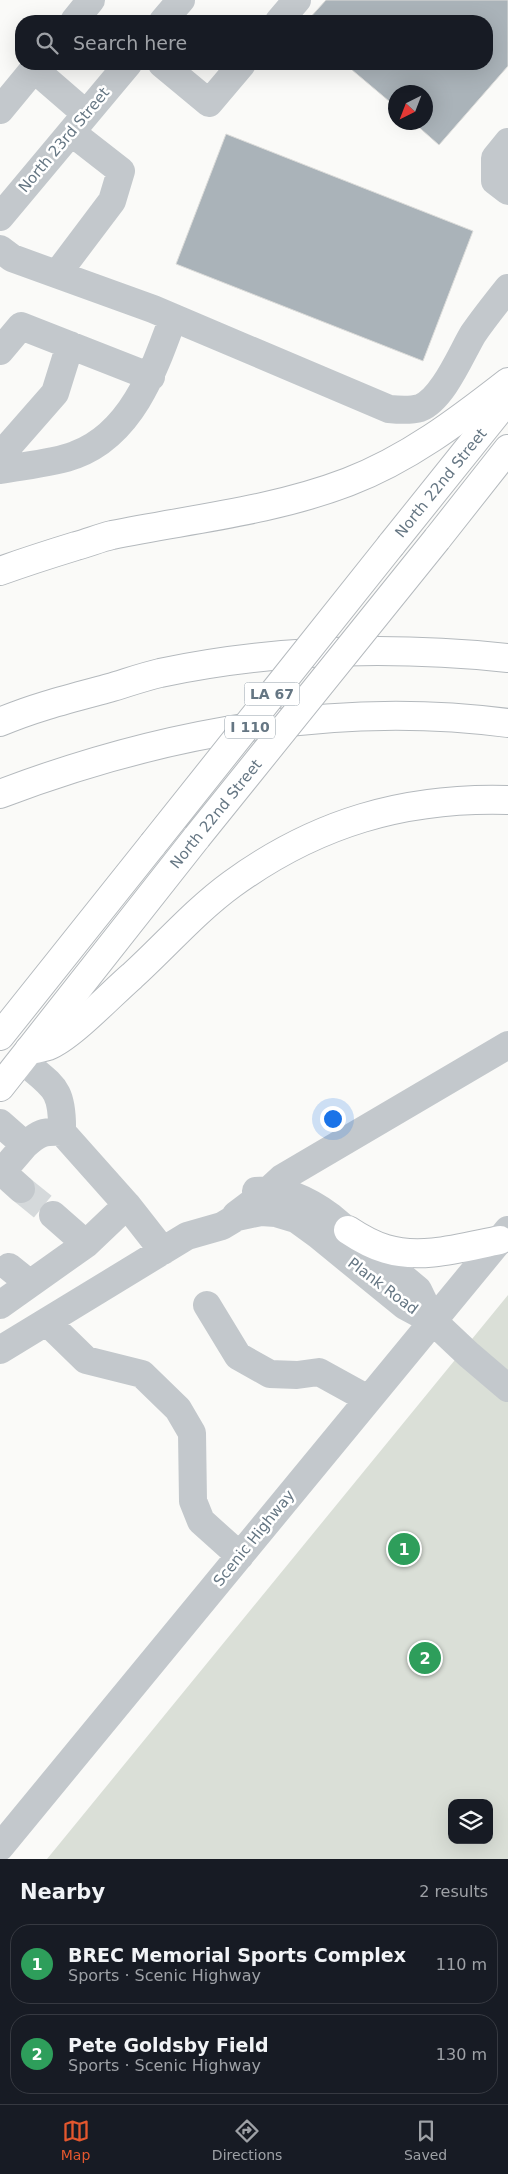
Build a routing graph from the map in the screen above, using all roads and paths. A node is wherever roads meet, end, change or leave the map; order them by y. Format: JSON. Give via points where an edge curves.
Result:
{"nodes":[{"id":1,"x":91,"y":0,"type":"edge"},
{"id":2,"x":181,"y":0,"type":"edge"},
{"id":3,"x":297,"y":0,"type":"edge"},
{"id":4,"x":79,"y":15,"type":"edge"},
{"id":5,"x":169,"y":15,"type":"edge"},
{"id":6,"x":284,"y":15,"type":"edge"},
{"id":7,"x":33,"y":70,"type":"edge"},
{"id":8,"x":39,"y":70,"type":"edge"},
{"id":9,"x":123,"y":70,"type":"edge"},
{"id":10,"x":169,"y":70,"type":"edge"},
{"id":11,"x":237,"y":70,"type":"edge"},
{"id":12,"x":0,"y":110,"type":"edge"},
{"id":13,"x":78,"y":123,"type":"junction"},
{"id":14,"x":508,"y":142,"type":"edge"},
{"id":15,"x":508,"y":191,"type":"edge"},
{"id":16,"x":0,"y":217,"type":"edge"},
{"id":17,"x":0,"y":249,"type":"edge"},
{"id":18,"x":57,"y":274,"type":"junction"},
{"id":19,"x":508,"y":288,"type":"edge"},
{"id":20,"x":173,"y":318,"type":"junction"},
{"id":21,"x":70,"y":346,"type":"junction"},
{"id":22,"x":0,"y":351,"type":"edge"},
{"id":23,"x":151,"y":377,"type":"junction"},
{"id":24,"x":508,"y":382,"type":"edge"},
{"id":25,"x":508,"y":399,"type":"edge"},
{"id":26,"x":508,"y":450,"type":"edge"},
{"id":27,"x":0,"y":459,"type":"edge"},
{"id":28,"x":0,"y":470,"type":"edge"},
{"id":29,"x":0,"y":571,"type":"edge"},
{"id":30,"x":508,"y":658,"type":"edge"},
{"id":31,"x":0,"y":722,"type":"edge"},
{"id":32,"x":508,"y":723,"type":"edge"},
{"id":33,"x":0,"y":794,"type":"edge"},
{"id":34,"x":508,"y":800,"type":"edge"},
{"id":35,"x":0,"y":1036,"type":"edge"},
{"id":36,"x":508,"y":1045,"type":"edge"},
{"id":37,"x":26,"y":1055,"type":"junction"},
{"id":38,"x":0,"y":1087,"type":"edge"},
{"id":39,"x":0,"y":1123,"type":"edge"},
{"id":40,"x":62,"y":1132,"type":"junction"},
{"id":41,"x":25,"y":1145,"type":"junction"},
{"id":42,"x":8,"y":1178,"type":"edge"},
{"id":43,"x":269,"y":1190,"type":"junction"},
{"id":44,"x":127,"y":1205,"type":"junction"},
{"id":45,"x":52,"y":1215,"type":"tunnel mouth"},
{"id":46,"x":222,"y":1226,"type":"junction"},
{"id":47,"x":348,"y":1230,"type":"junction"},
{"id":48,"x":504,"y":1235,"type":"edge"},
{"id":49,"x":187,"y":1236,"type":"junction"},
{"id":50,"x":86,"y":1244,"type":"junction"},
{"id":51,"x":163,"y":1251,"type":"junction"},
{"id":52,"x":207,"y":1305,"type":"dead end"},
{"id":53,"x":0,"y":1306,"type":"edge"},
{"id":54,"x":433,"y":1321,"type":"junction"},
{"id":55,"x":47,"y":1322,"type":"junction"},
{"id":56,"x":8,"y":1345,"type":"edge"},
{"id":57,"x":508,"y":1388,"type":"edge"},
{"id":58,"x":368,"y":1399,"type":"junction"},
{"id":59,"x":240,"y":1556,"type":"junction"},
{"id":60,"x":0,"y":1847,"type":"edge"}],
"edges":[{"from":1,"to":4,"type":"street"},
{"from":2,"to":5,"type":"street"},
{"from":3,"to":6,"type":"street"},
{"from":7,"to":12,"type":"street"},
{"from":8,"to":13,"type":"street"},
{"from":9,"to":13,"type":"street","name":"North 23rd Street"},
{"from":10,"to":11,"type":"street","via":[[209,103]]},
{"from":13,"to":16,"type":"street","name":"North 23rd Street"},
{"from":13,"to":18,"type":"street","via":[[121,171],[112,201]]},
{"from":14,"to":15,"type":"street","via":[[495,158],[495,181]]},
{"from":17,"to":18,"type":"street","via":[[12,258]]},
{"from":18,"to":20,"type":"street"},
{"from":19,"to":20,"type":"street","via":[[474,333],[442,387],[420,408],[405,410],[389,409]]},
{"from":20,"to":23,"type":"street"},
{"from":21,"to":22,"type":"street","via":[[21,326]]},
{"from":21,"to":23,"type":"street"},
{"from":21,"to":27,"type":"street","via":[[55,393]]},
{"from":23,"to":28,"type":"street","via":[[132,408],[105,438],[75,456]]},
{"from":24,"to":29,"type":"main road","via":[[458,422],[419,447],[348,482],[285,502],[110,536]]},
{"from":25,"to":35,"type":"main road","name":"North 22nd Street","number":"LA 67","bridge":true},
{"from":26,"to":37,"type":"main road","name":"North 22nd Street","number":"LA 67","bridge":true},
{"from":30,"to":31,"type":"main road","via":[[456,653],[328,652],[218,663],[158,674]]},
{"from":32,"to":33,"type":"main road","number":"I 110","via":[[464,718],[384,716],[269,724],[138,749]]},
{"from":34,"to":37,"type":"main road","via":[[422,803],[342,824],[288,848],[231,884],[66,1035]]},
{"from":36,"to":43,"type":"street","name":"Plank Road","via":[[282,1178]]},
{"from":37,"to":38,"type":"main road","name":"North 22nd Street","number":"LA 67"},
{"from":37,"to":40,"type":"street","via":[[56,1090],[62,1110]]},
{"from":39,"to":41,"type":"street"},
{"from":40,"to":41,"type":"street","via":[[38,1134]]},
{"from":40,"to":44,"type":"street"},
{"from":41,"to":42,"type":"street"},
{"from":43,"to":46,"type":"street","name":"Plank Road"},
{"from":43,"to":47,"type":"street","name":"Plank Road","via":[[284,1192],[318,1208]]},
{"from":43,"to":49,"type":"street","name":"Plank Road","via":[[244,1194],[212,1210]]},
{"from":44,"to":50,"type":"street"},
{"from":44,"to":51,"type":"street"},
{"from":45,"to":50,"type":"street"},
{"from":46,"to":49,"type":"street","name":"Plank Road"},
{"from":46,"to":54,"type":"street","name":"Plank Road","via":[[237,1217],[261,1212],[296,1219],[405,1306]]},
{"from":47,"to":48,"type":"main road","via":[[369,1243],[402,1253],[436,1252]]},
{"from":47,"to":54,"type":"street","name":"Plank Road","via":[[418,1290]]},
{"from":48,"to":54,"type":"street","name":"Scenic Highway"},
{"from":49,"to":51,"type":"street","name":"Plank Road"},
{"from":50,"to":53,"type":"street","via":[[19,1275]]},
{"from":51,"to":55,"type":"street","name":"Plank Road"},
{"from":52,"to":58,"type":"street","via":[[238,1356],[270,1374],[319,1372]]},
{"from":53,"to":56,"type":"street"},
{"from":54,"to":57,"type":"street"},
{"from":54,"to":58,"type":"street","name":"Scenic Highway"},
{"from":55,"to":56,"type":"street","name":"Plank Road"},
{"from":55,"to":59,"type":"street","via":[[86,1360],[142,1374],[178,1409],[192,1433],[193,1501],[201,1521]]},
{"from":58,"to":59,"type":"street","name":"Scenic Highway"},
{"from":59,"to":60,"type":"street","name":"Scenic Highway"}]}
